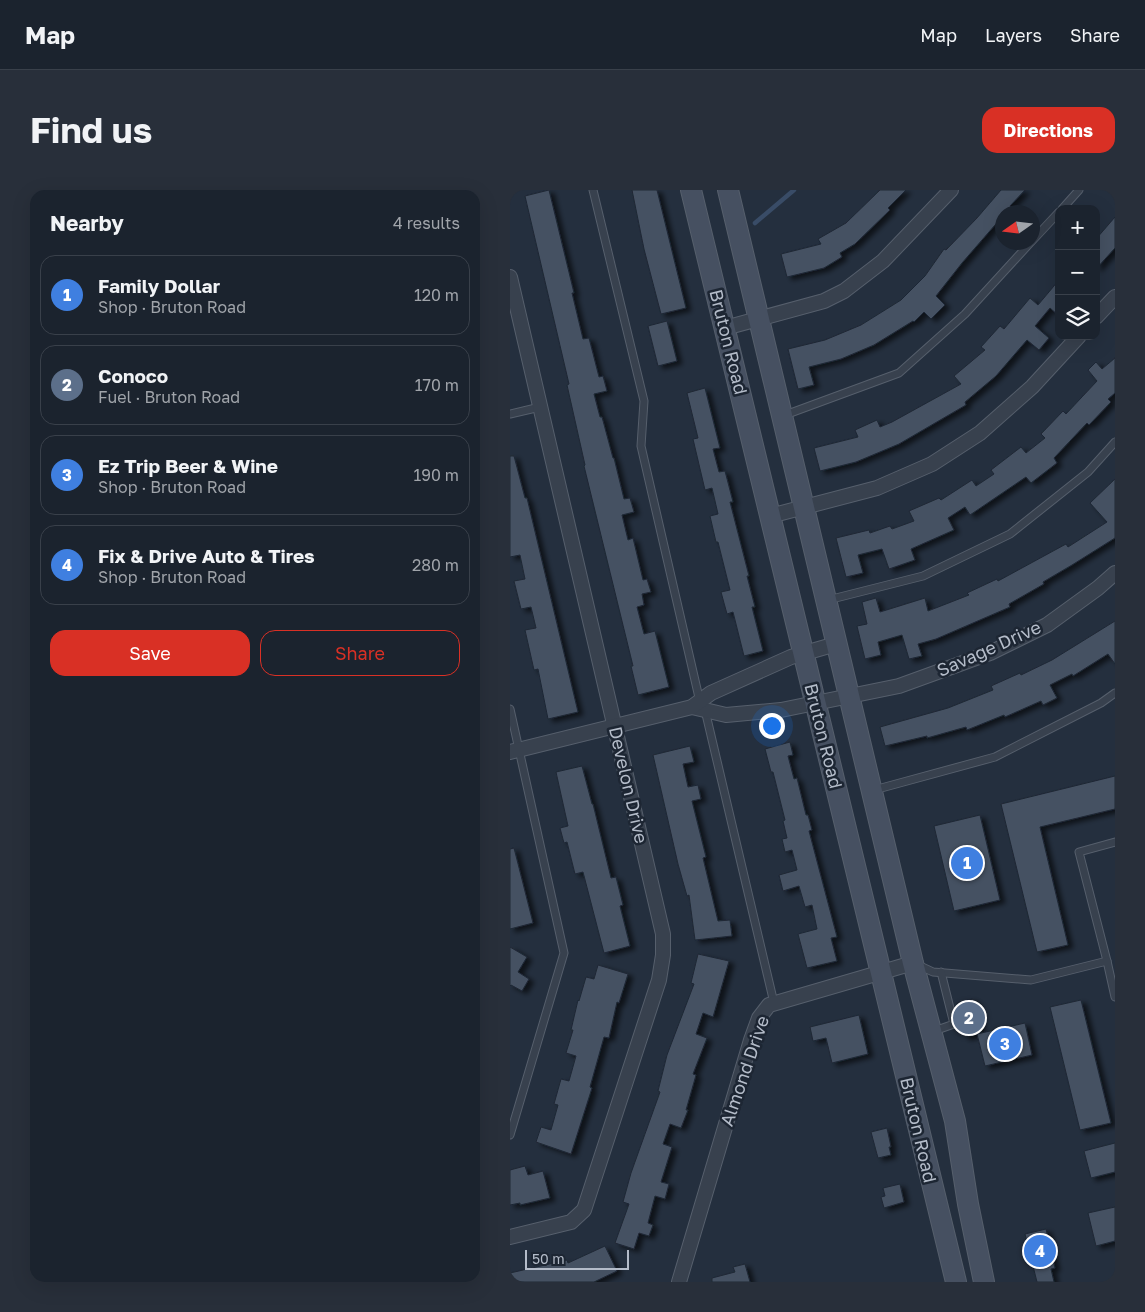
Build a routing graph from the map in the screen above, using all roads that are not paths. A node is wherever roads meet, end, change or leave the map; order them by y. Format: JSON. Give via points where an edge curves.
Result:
{"nodes":[{"id":1,"x":593,"y":190,"type":"edge"},
{"id":2,"x":691,"y":190,"type":"edge"},
{"id":3,"x":728,"y":190,"type":"edge"},
{"id":4,"x":951,"y":190,"type":"edge"},
{"id":5,"x":1079,"y":190,"type":"edge"},
{"id":6,"x":1066,"y":205,"type":"edge"},
{"id":7,"x":1055,"y":216,"type":"edge"},
{"id":8,"x":1040,"y":233,"type":"edge"},
{"id":9,"x":1025,"y":250,"type":"edge"},
{"id":10,"x":510,"y":277,"type":"edge"},
{"id":11,"x":1115,"y":296,"type":"edge"},
{"id":12,"x":1100,"y":313,"type":"edge"},
{"id":13,"x":514,"y":315,"type":"edge"},
{"id":14,"x":759,"y":319,"type":"junction"},
{"id":15,"x":725,"y":328,"type":"junction"},
{"id":16,"x":1075,"y":340,"type":"edge"},
{"id":17,"x":540,"y":407,"type":"junction"},
{"id":18,"x":510,"y":414,"type":"edge"},
{"id":19,"x":782,"y":416,"type":"junction"},
{"id":20,"x":1115,"y":442,"type":"edge"},
{"id":21,"x":804,"y":507,"type":"junction"},
{"id":22,"x":770,"y":516,"type":"junction"},
{"id":23,"x":1115,"y":573,"type":"edge"},
{"id":24,"x":826,"y":600,"type":"junction"},
{"id":25,"x":836,"y":644,"type":"junction"},
{"id":26,"x":803,"y":653,"type":"junction"},
{"id":27,"x":1115,"y":693,"type":"edge"},
{"id":28,"x":849,"y":696,"type":"junction"},
{"id":29,"x":815,"y":702,"type":"junction"},
{"id":30,"x":699,"y":706,"type":"junction"},
{"id":31,"x":510,"y":709,"type":"edge"},
{"id":32,"x":614,"y":726,"type":"junction"},
{"id":33,"x":515,"y":750,"type":"edge"},
{"id":34,"x":872,"y":790,"type":"junction"},
{"id":35,"x":1115,"y":842,"type":"edge"},
{"id":36,"x":1107,"y":961,"type":"junction"},
{"id":37,"x":913,"y":963,"type":"junction"},
{"id":38,"x":881,"y":972,"type":"junction"},
{"id":39,"x":941,"y":972,"type":"junction"},
{"id":40,"x":1115,"y":998,"type":"edge"},
{"id":41,"x":774,"y":1003,"type":"junction"},
{"id":42,"x":931,"y":1032,"type":"junction"},
{"id":43,"x":510,"y":1135,"type":"edge"},
{"id":44,"x":510,"y":1237,"type":"edge"},
{"id":45,"x":679,"y":1282,"type":"edge"},
{"id":46,"x":956,"y":1282,"type":"edge"},
{"id":47,"x":984,"y":1282,"type":"edge"}],
"edges":[{"from":1,"to":30,"type":"lane","via":[[644,401],[641,446]]},
{"from":2,"to":15,"type":"main road","name":"Bruton Road"},
{"from":3,"to":14,"type":"main road","name":"Bruton Road"},
{"from":4,"to":14,"type":"street","via":[[883,261],[844,291],[824,301]]},
{"from":5,"to":6,"type":"lane"},
{"from":7,"to":8,"type":"lane"},
{"from":9,"to":19,"type":"lane","via":[[965,314],[899,373]]},
{"from":10,"to":13,"type":"street","name":"Develon Drive"},
{"from":11,"to":12,"type":"street"},
{"from":13,"to":17,"type":"street","name":"Develon Drive"},
{"from":14,"to":15,"type":"street"},
{"from":14,"to":19,"type":"main road","name":"Bruton Road"},
{"from":15,"to":22,"type":"main road","name":"Bruton Road"},
{"from":16,"to":21,"type":"street","via":[[1032,387],[980,433],[932,464],[877,488]]},
{"from":17,"to":18,"type":"lane"},
{"from":17,"to":32,"type":"street","name":"Develon Drive"},
{"from":19,"to":21,"type":"main road","name":"Bruton Road"},
{"from":20,"to":24,"type":"lane","via":[[1088,472],[1010,534],[923,576]]},
{"from":21,"to":22,"type":"street"},
{"from":21,"to":24,"type":"main road","name":"Bruton Road"},
{"from":22,"to":26,"type":"main road","name":"Bruton Road"},
{"from":23,"to":28,"type":"street","name":"Savage Drive","via":[[1046,625],[990,653],[899,686]]},
{"from":24,"to":25,"type":"main road","name":"Bruton Road"},
{"from":25,"to":26,"type":"street"},
{"from":25,"to":28,"type":"main road","name":"Bruton Road"},
{"from":26,"to":29,"type":"main road","name":"Bruton Road"},
{"from":26,"to":30,"type":"street","via":[[711,693]]},
{"from":27,"to":34,"type":"lane","via":[[995,757]]},
{"from":28,"to":29,"type":"street","name":"Savage Drive"},
{"from":28,"to":34,"type":"main road","name":"Bruton Road"},
{"from":29,"to":30,"type":"street","name":"Savage Drive","via":[[781,710],[726,715]]},
{"from":29,"to":38,"type":"main road","name":"Bruton Road"},
{"from":30,"to":32,"type":"street"},
{"from":30,"to":41,"type":"lane"},
{"from":31,"to":33,"type":"lane"},
{"from":32,"to":33,"type":"street"},
{"from":32,"to":44,"type":"street","name":"Develon Drive","via":[[663,934],[664,955],[659,980],[584,1210],[571,1222]]},
{"from":33,"to":43,"type":"lane","via":[[564,953]]},
{"from":34,"to":37,"type":"main road","name":"Bruton Road"},
{"from":35,"to":36,"type":"lane","via":[[1079,852]]},
{"from":36,"to":39,"type":"lane","via":[[1031,980]]},
{"from":36,"to":40,"type":"lane"},
{"from":37,"to":38,"type":"street","name":"Almond Drive"},
{"from":37,"to":39,"type":"lane"},
{"from":37,"to":42,"type":"main road","name":"Bruton Road"},
{"from":38,"to":41,"type":"street","name":"Almond Drive"},
{"from":38,"to":46,"type":"main road","name":"Bruton Road"},
{"from":39,"to":42,"type":"lane","via":[[954,1024]]},
{"from":41,"to":45,"type":"street","name":"Almond Drive","via":[[759,1018],[751,1040]]},
{"from":42,"to":47,"type":"main road","name":"Bruton Road","via":[[955,1121]]}]}
